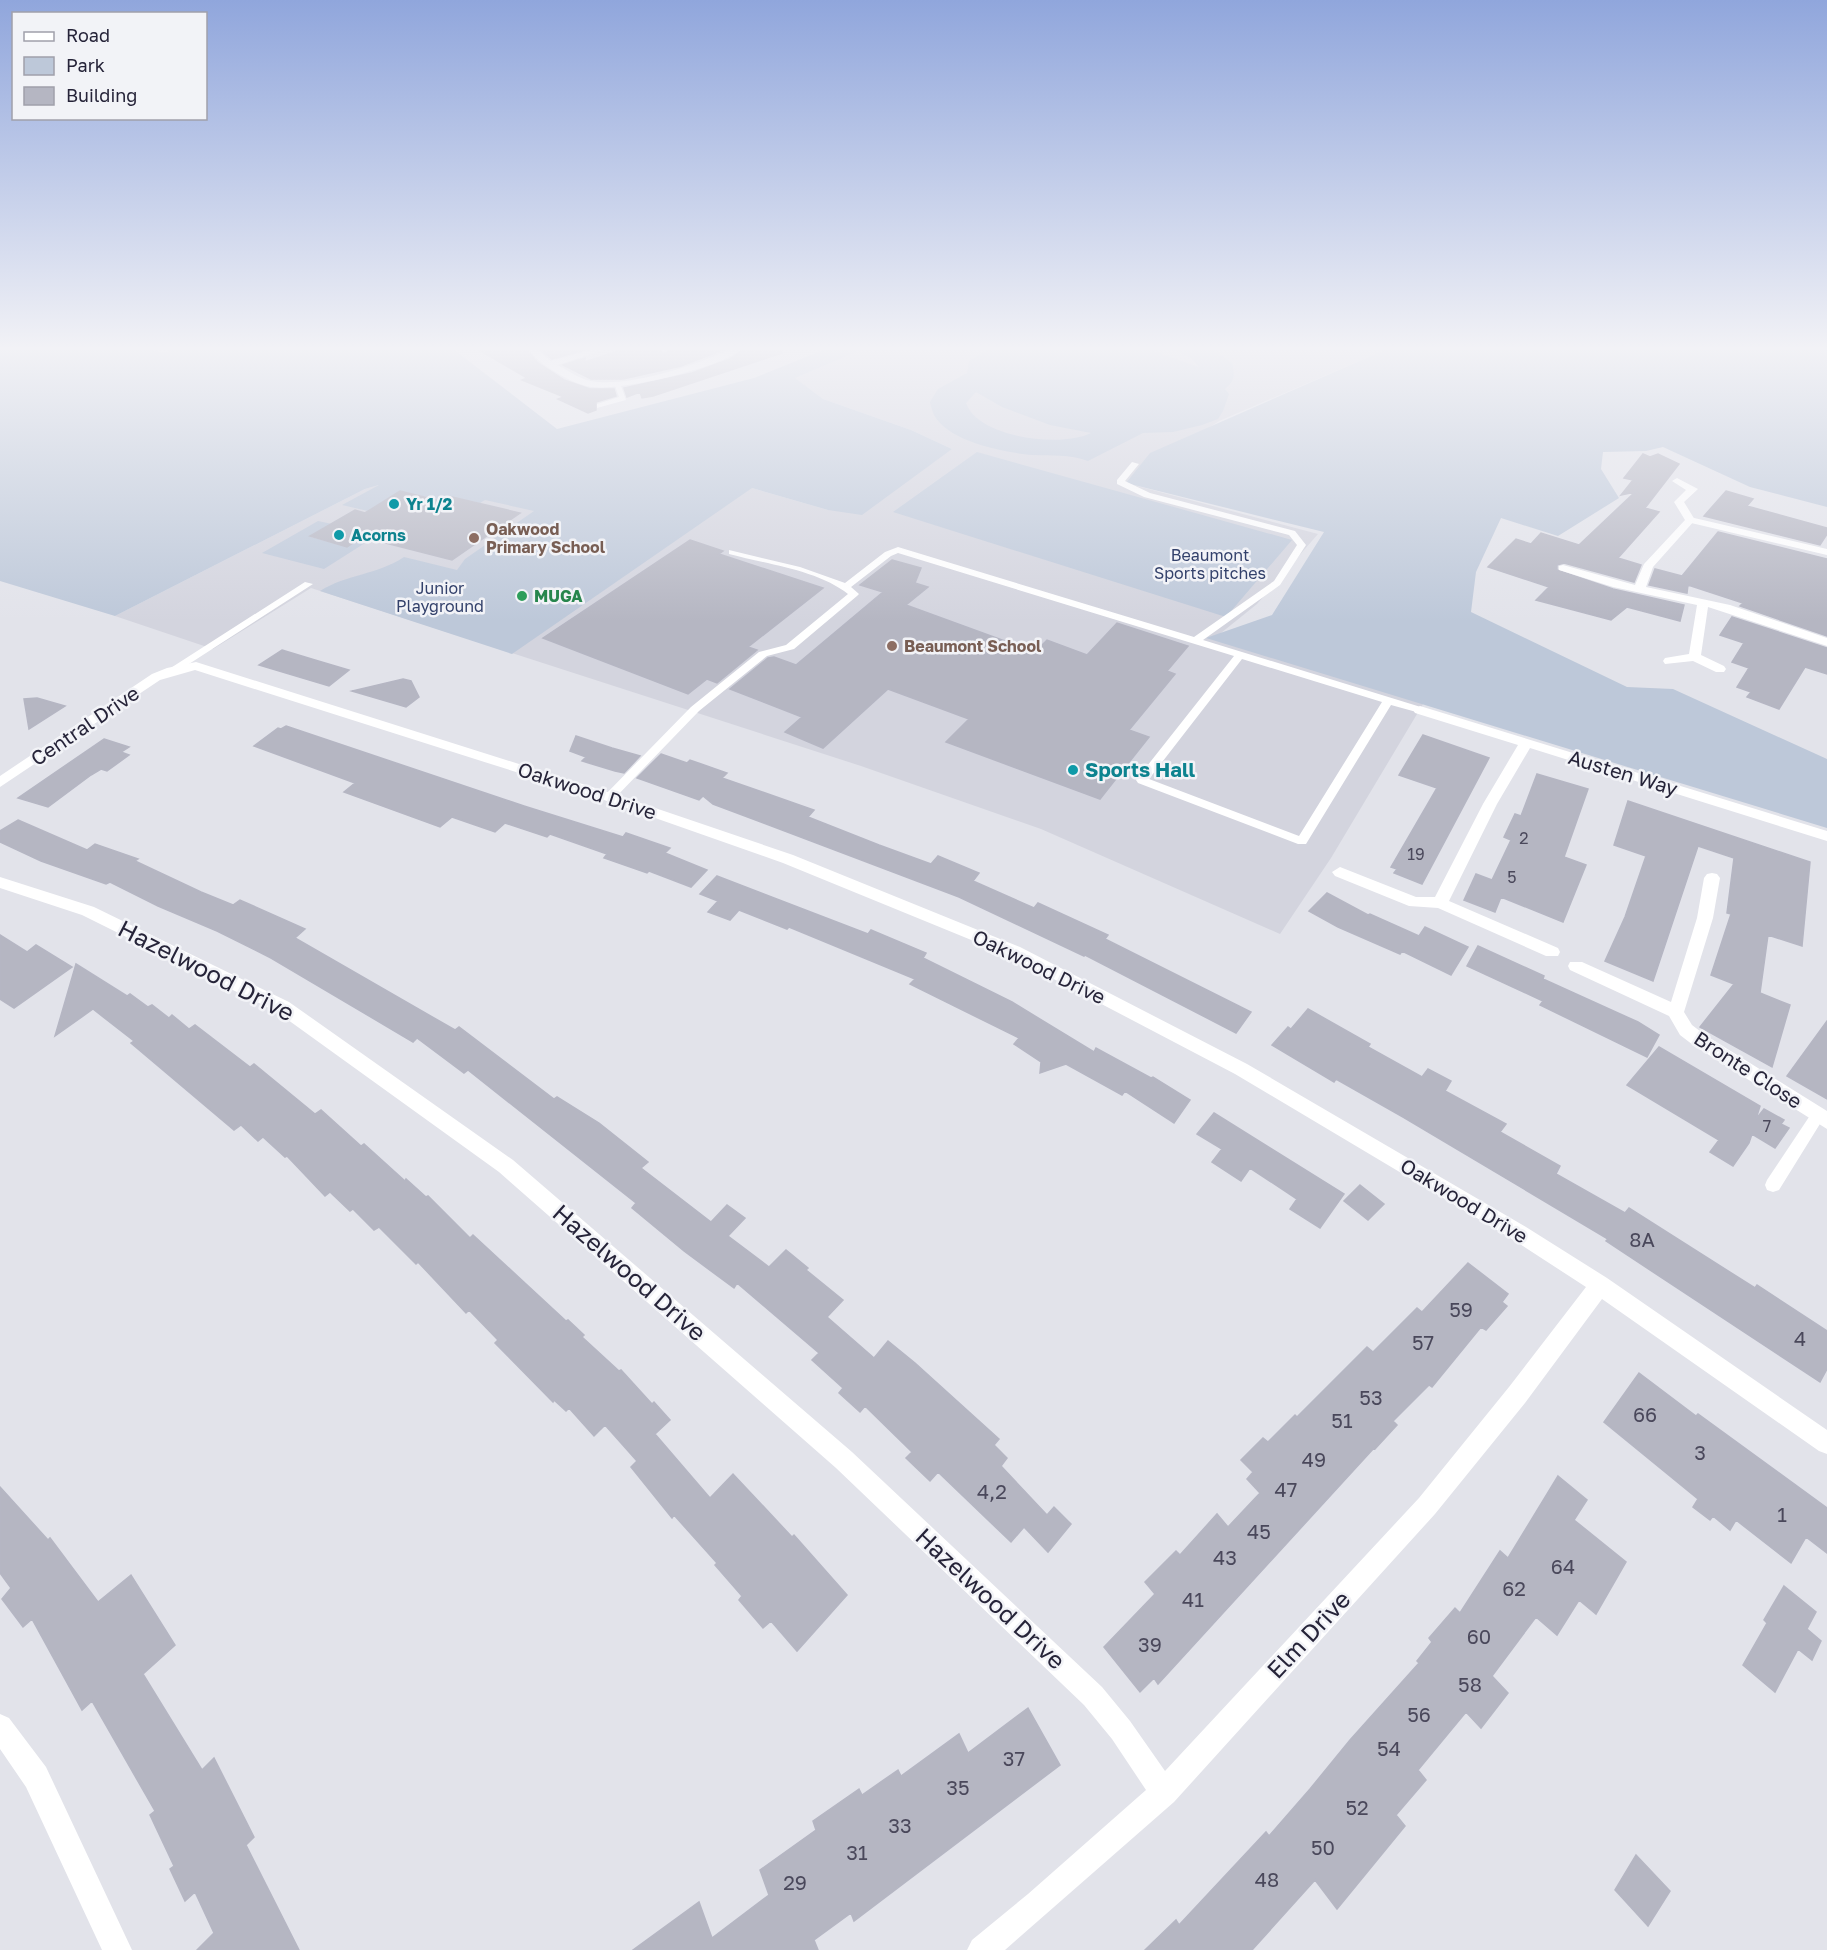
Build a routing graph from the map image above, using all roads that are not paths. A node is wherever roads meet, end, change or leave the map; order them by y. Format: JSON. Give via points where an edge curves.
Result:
{"nodes":[{"id":1,"x":1135,"y":464,"type":"dead end"},
{"id":2,"x":1677,"y":480,"type":"dead end"},
{"id":3,"x":1690,"y":520,"type":"junction"},
{"id":4,"x":732,"y":552,"type":"dead end"},
{"id":5,"x":1827,"y":552,"type":"edge"},
{"id":6,"x":1563,"y":568,"type":"dead end"},
{"id":7,"x":308,"y":584,"type":"dead end"},
{"id":8,"x":848,"y":586,"type":"junction"},
{"id":9,"x":1640,"y":588,"type":"junction"},
{"id":10,"x":1704,"y":602,"type":"junction"},
{"id":11,"x":1195,"y":641,"type":"junction"},
{"id":12,"x":1827,"y":642,"type":"edge"},
{"id":13,"x":1240,"y":655,"type":"junction"},
{"id":14,"x":1695,"y":657,"type":"junction"},
{"id":15,"x":1669,"y":661,"type":"dead end"},
{"id":16,"x":1720,"y":669,"type":"dead end"},
{"id":17,"x":171,"y":671,"type":"junction"},
{"id":18,"x":1388,"y":701,"type":"junction"},
{"id":19,"x":1420,"y":710,"type":"joint"},
{"id":20,"x":1526,"y":743,"type":"junction"},
{"id":21,"x":0,"y":783,"type":"edge"},
{"id":22,"x":609,"y":797,"type":"junction"},
{"id":23,"x":1827,"y":836,"type":"edge"},
{"id":24,"x":1340,"y":872,"type":"dead end"},
{"id":25,"x":1712,"y":878,"type":"dead end"},
{"id":26,"x":0,"y":882,"type":"edge"},
{"id":27,"x":1440,"y":903,"type":"junction"},
{"id":28,"x":1552,"y":952,"type":"dead end"},
{"id":29,"x":1576,"y":966,"type":"dead end"},
{"id":30,"x":1676,"y":1012,"type":"junction"},
{"id":31,"x":1822,"y":1118,"type":"edge"},
{"id":32,"x":1773,"y":1185,"type":"dead end"},
{"id":33,"x":1600,"y":1285,"type":"junction"},
{"id":34,"x":1827,"y":1443,"type":"edge"},
{"id":35,"x":0,"y":1727,"type":"edge"},
{"id":36,"x":1164,"y":1792,"type":"junction"},
{"id":37,"x":117,"y":1950,"type":"edge"},
{"id":38,"x":982,"y":1950,"type":"edge"}],
"edges":[{"from":1,"to":11,"type":"lane","via":[[1120,482],[1147,495],[1292,533],[1302,545],[1278,583]]},
{"from":2,"to":3,"type":"street","via":[[1693,489],[1679,502]]},
{"from":3,"to":5,"type":"lane"},
{"from":3,"to":9,"type":"street","via":[[1648,566]]},
{"from":4,"to":8,"type":"lane"},
{"from":6,"to":9,"type":"street"},
{"from":7,"to":17,"type":"lane"},
{"from":8,"to":11,"type":"lane","via":[[898,550]]},
{"from":8,"to":22,"type":"lane","via":[[854,594],[790,647],[763,654],[695,709]]},
{"from":9,"to":10,"type":"street"},
{"from":10,"to":12,"type":"street"},
{"from":10,"to":14,"type":"street"},
{"from":11,"to":13,"type":"lane"},
{"from":13,"to":18,"type":"lane"},
{"from":13,"to":18,"type":"lane","via":[[1142,780],[1302,841]]},
{"from":14,"to":15,"type":"street"},
{"from":14,"to":16,"type":"street"},
{"from":17,"to":21,"type":"street","name":"Central Drive"},
{"from":17,"to":22,"type":"street","name":"Oakwood Drive","via":[[196,666]]},
{"from":18,"to":19,"type":"lane"},
{"from":19,"to":20,"type":"street","name":"Austen Way"},
{"from":20,"to":23,"type":"street","name":"Austen Way"},
{"from":20,"to":27,"type":"street"},
{"from":22,"to":33,"type":"street","name":"Oakwood Drive","via":[[788,859],[1014,951],[1241,1069]]},
{"from":24,"to":27,"type":"street","via":[[1414,902]]},
{"from":25,"to":30,"type":"street","via":[[1705,918]]},
{"from":26,"to":36,"type":"street","name":"Hazelwood Drive","via":[[88,910],[284,1007],[506,1166],[844,1460],[1076,1680],[1122,1730]]},
{"from":27,"to":28,"type":"street"},
{"from":29,"to":30,"type":"street","name":"Bronte Close"},
{"from":30,"to":31,"type":"street","name":"Bronte Close","via":[[1680,1022],[1699,1040]]},
{"from":31,"to":32,"type":"lane"},
{"from":33,"to":34,"type":"street","name":"Oakwood Drive"},
{"from":33,"to":36,"type":"street","name":"Elm Drive","via":[[1427,1506]]},
{"from":35,"to":37,"type":"street","via":[[36,1777]]},
{"from":36,"to":38,"type":"street","name":"Elm Drive"}]}
